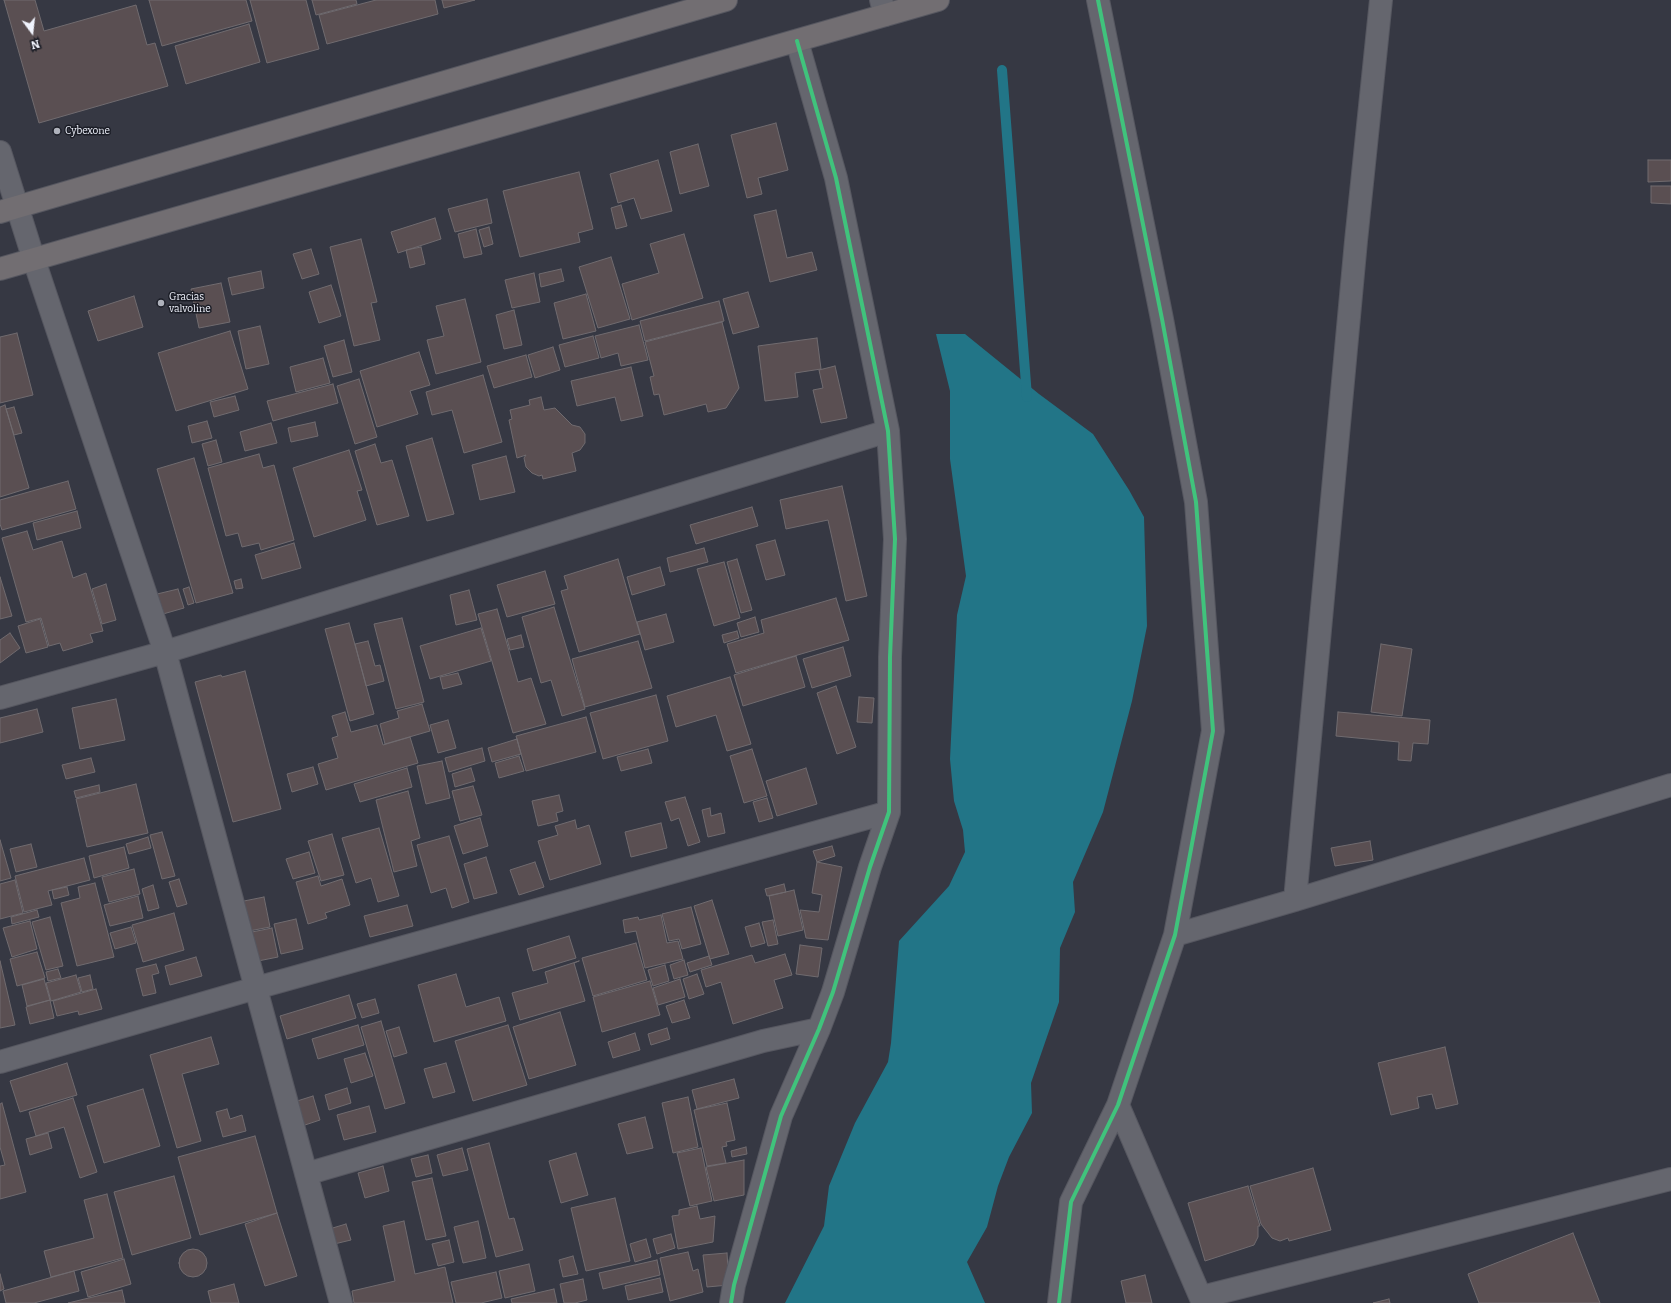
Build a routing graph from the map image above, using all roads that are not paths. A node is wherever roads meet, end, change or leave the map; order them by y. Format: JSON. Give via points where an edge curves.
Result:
{"nodes":[{"id":1,"x":726,"y":0,"type":"edge"},
{"id":2,"x":938,"y":0,"type":"edge"},
{"id":3,"x":1098,"y":0,"type":"edge"},
{"id":4,"x":1381,"y":0,"type":"edge"},
{"id":5,"x":883,"y":7,"type":"edge"},
{"id":6,"x":797,"y":41,"type":"junction"},
{"id":7,"x":0,"y":152,"type":"edge"},
{"id":8,"x":8,"y":210,"type":"edge"},
{"id":9,"x":34,"y":260,"type":"junction"},
{"id":10,"x":0,"y":269,"type":"edge"},
{"id":11,"x":888,"y":431,"type":"junction"},
{"id":12,"x":165,"y":652,"type":"junction"},
{"id":13,"x":0,"y":698,"type":"edge"},
{"id":14,"x":1671,"y":785,"type":"edge"},
{"id":15,"x":889,"y":812,"type":"junction"},
{"id":16,"x":1295,"y":900,"type":"junction"},
{"id":17,"x":1175,"y":935,"type":"junction"},
{"id":18,"x":256,"y":988,"type":"junction"},
{"id":19,"x":820,"y":1029,"type":"junction"},
{"id":20,"x":0,"y":1062,"type":"edge"},
{"id":21,"x":1118,"y":1105,"type":"junction"},
{"id":22,"x":306,"y":1174,"type":"junction"},
{"id":23,"x":1671,"y":1179,"type":"edge"},
{"id":24,"x":1202,"y":1300,"type":"edge"},
{"id":25,"x":341,"y":1303,"type":"edge"},
{"id":26,"x":731,"y":1303,"type":"edge"},
{"id":27,"x":1059,"y":1303,"type":"edge"}],
"edges":[{"from":1,"to":8,"type":"main road"},
{"from":2,"to":5,"type":"main road"},
{"from":3,"to":17,"type":"street","via":[[1161,311],[1196,502],[1213,731]]},
{"from":4,"to":16,"type":"street","via":[[1355,249]]},
{"from":5,"to":6,"type":"main road"},
{"from":6,"to":9,"type":"main road"},
{"from":6,"to":11,"type":"street","via":[[836,178]]},
{"from":7,"to":8,"type":"street"},
{"from":8,"to":9,"type":"street"},
{"from":9,"to":10,"type":"main road"},
{"from":9,"to":12,"type":"street"},
{"from":11,"to":12,"type":"street"},
{"from":11,"to":15,"type":"street","via":[[895,539],[890,657]]},
{"from":12,"to":13,"type":"street"},
{"from":12,"to":18,"type":"street"},
{"from":14,"to":16,"type":"street"},
{"from":15,"to":18,"type":"street"},
{"from":15,"to":19,"type":"street"},
{"from":16,"to":17,"type":"street"},
{"from":17,"to":21,"type":"street"},
{"from":18,"to":20,"type":"street"},
{"from":18,"to":22,"type":"street"},
{"from":19,"to":22,"type":"street","via":[[763,1041]]},
{"from":19,"to":26,"type":"street","via":[[781,1116]]},
{"from":21,"to":24,"type":"street"},
{"from":21,"to":27,"type":"street","via":[[1072,1202]]},
{"from":22,"to":25,"type":"street"},
{"from":23,"to":24,"type":"street"}]}
